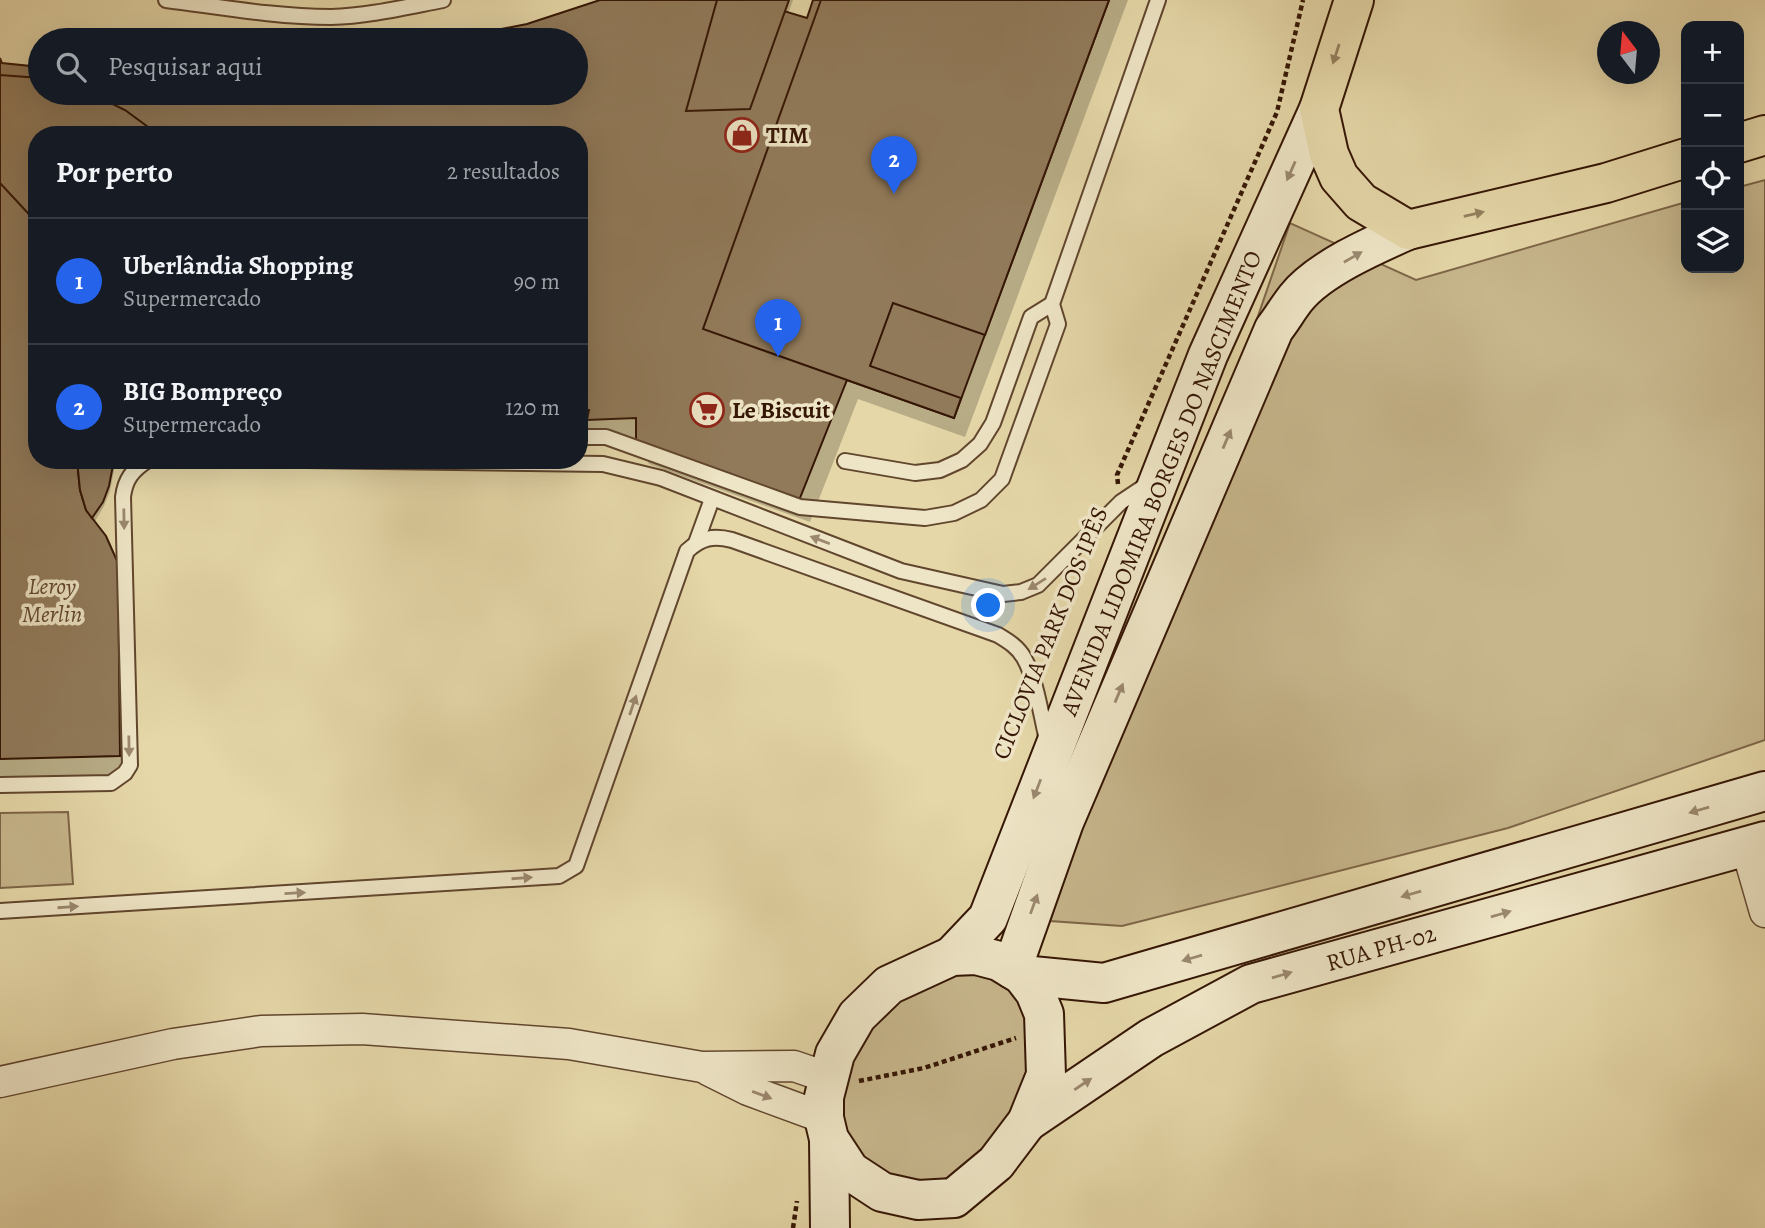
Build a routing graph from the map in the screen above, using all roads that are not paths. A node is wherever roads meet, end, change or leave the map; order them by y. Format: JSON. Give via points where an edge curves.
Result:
{"nodes":[{"id":1,"x":166,"y":0,"type":"edge"},
{"id":2,"x":443,"y":0,"type":"edge"},
{"id":3,"x":1158,"y":0,"type":"edge"},
{"id":4,"x":1354,"y":0,"type":"edge"},
{"id":5,"x":1319,"y":108,"type":"junction"},
{"id":6,"x":1765,"y":135,"type":"edge"},
{"id":7,"x":1744,"y":141,"type":"edge"},
{"id":8,"x":1681,"y":160,"type":"edge"},
{"id":9,"x":1408,"y":230,"type":"junction"},
{"id":10,"x":1052,"y":304,"type":"junction"},
{"id":11,"x":588,"y":437,"type":"edge"},
{"id":12,"x":845,"y":461,"type":"dead end"},
{"id":13,"x":588,"y":464,"type":"edge"},
{"id":14,"x":137,"y":469,"type":"edge"},
{"id":15,"x":1164,"y":469,"type":"junction"},
{"id":16,"x":1211,"y":478,"type":"junction"},
{"id":17,"x":712,"y":499,"type":"junction"},
{"id":18,"x":696,"y":543,"type":"junction"},
{"id":19,"x":1051,"y":754,"type":"junction"},
{"id":20,"x":0,"y":785,"type":"edge"},
{"id":21,"x":1765,"y":791,"type":"edge"},
{"id":22,"x":1755,"y":843,"type":"edge"},
{"id":23,"x":0,"y":911,"type":"edge"},
{"id":24,"x":1765,"y":912,"type":"edge"},
{"id":25,"x":952,"y":956,"type":"junction"},
{"id":26,"x":1017,"y":972,"type":"junction"},
{"id":27,"x":702,"y":1067,"type":"junction"},
{"id":28,"x":829,"y":1078,"type":"junction"},
{"id":29,"x":0,"y":1083,"type":"edge"},
{"id":30,"x":1027,"y":1122,"type":"junction"},
{"id":31,"x":827,"y":1128,"type":"junction"},
{"id":32,"x":947,"y":1213,"type":"edge"},
{"id":33,"x":830,"y":1228,"type":"edge"}],
"edges":[{"from":1,"to":2,"type":"lane","via":[[278,15],[334,17]]},
{"from":3,"to":10,"type":"lane"},
{"from":4,"to":5,"type":"main road","name":"AVENIDA LIDOMIRA BORGES DO NASCIMENTO","one_way":true},
{"from":5,"to":9,"type":"main road","via":[[1339,177],[1360,202]]},
{"from":5,"to":15,"type":"street","name":"AVENIDA LIDOMIRA BORGES DO NASCIMENTO","one_way":true,"via":[[1208,355]]},
{"from":6,"to":7,"type":"main road"},
{"from":9,"to":8,"type":"main road","one_way":true,"via":[[1606,183]]},
{"from":16,"to":9,"type":"street","name":"AVENIDA LIDOMIRA BORGES DO NASCIMENTO","one_way":true,"via":[[1274,330],[1297,296],[1340,264]]},
{"from":10,"to":11,"type":"lane","via":[[1058,324],[1002,479],[981,500],[954,513],[925,518],[800,507],[606,437]]},
{"from":10,"to":12,"type":"lane","via":[[1031,317],[993,423],[980,444],[962,460],[940,470],[915,473]]},
{"from":13,"to":17,"type":"lane","via":[[661,478]]},
{"from":14,"to":20,"type":"lane","one_way":true,"via":[[124,486],[123,498],[130,765],[111,783]]},
{"from":15,"to":16,"type":"street"},
{"from":15,"to":17,"type":"lane","one_way":true,"via":[[1121,502],[1038,585],[1003,594],[901,571]]},
{"from":15,"to":19,"type":"street","name":"AVENIDA LIDOMIRA BORGES DO NASCIMENTO"},
{"from":26,"to":16,"type":"street","name":"AVENIDA LIDOMIRA BORGES DO NASCIMENTO","one_way":true,"via":[[1064,822]]},
{"from":17,"to":18,"type":"lane"},
{"from":18,"to":19,"type":"lane","via":[[707,538],[732,540],[998,635],[1023,656]]},
{"from":23,"to":18,"type":"lane","one_way":true,"via":[[559,876],[576,866],[687,551]]},
{"from":19,"to":25,"type":"street","name":"AVENIDA LIDOMIRA BORGES DO NASCIMENTO","one_way":true,"via":[[988,918]]},
{"from":21,"to":26,"type":"street","name":"RUA PH-02","one_way":true,"via":[[1104,983]]},
{"from":22,"to":24,"type":"street"},
{"from":30,"to":22,"type":"street","name":"RUA PH-02","one_way":true,"via":[[1151,1038],[1251,984]]},
{"from":25,"to":26,"type":"street","via":[[976,955]]},
{"from":25,"to":28,"type":"street","via":[[889,985],[857,1016],[835,1054]]},
{"from":26,"to":30,"type":"street","via":[[1035,992],[1044,1014],[1046,1038],[1045,1075]]},
{"from":27,"to":28,"type":"street","via":[[794,1066]]},
{"from":27,"to":29,"type":"street","via":[[569,1044],[362,1029],[273,1031],[173,1044]]},
{"from":27,"to":31,"type":"street","one_way":true},
{"from":28,"to":31,"type":"street","via":[[824,1097]]},
{"from":30,"to":32,"type":"street","via":[[996,1163]]},
{"from":31,"to":32,"type":"street","via":[[850,1171],[882,1192]]},
{"from":31,"to":33,"type":"street"}]}
